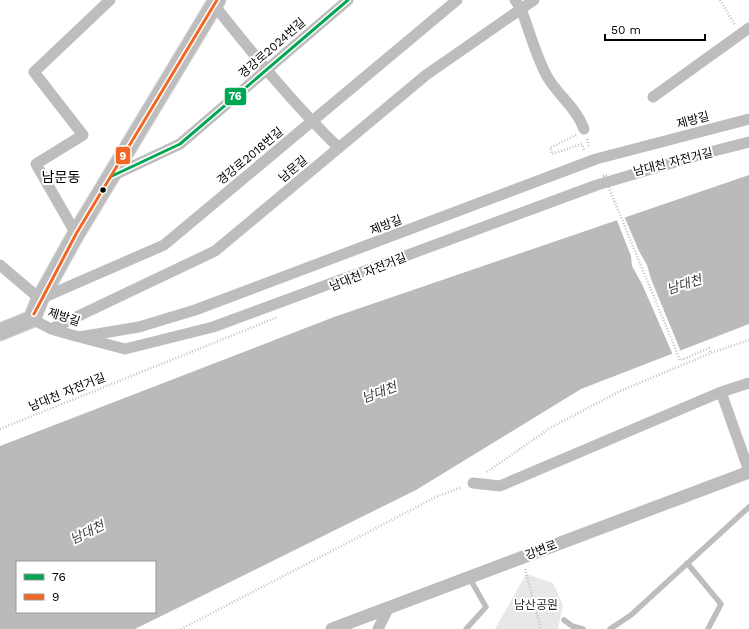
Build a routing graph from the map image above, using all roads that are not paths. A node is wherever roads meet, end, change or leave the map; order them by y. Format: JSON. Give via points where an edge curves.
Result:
{"nodes":[{"id":1,"x":110,"y":0,"type":"edge"},
{"id":2,"x":348,"y":0,"type":"edge"},
{"id":3,"x":457,"y":0,"type":"edge"},
{"id":4,"x":534,"y":0,"type":"edge"},
{"id":5,"x":214,"y":2,"type":"edge"},
{"id":6,"x":518,"y":5,"type":"edge"},
{"id":7,"x":749,"y":28,"type":"edge"},
{"id":8,"x":266,"y":70,"type":"junction"},
{"id":9,"x":653,"y":97,"type":"dead end"},
{"id":10,"x":749,"y":119,"type":"edge"},
{"id":11,"x":311,"y":122,"type":"junction"},
{"id":12,"x":584,"y":129,"type":"road end"},
{"id":13,"x":749,"y":142,"type":"edge"},
{"id":14,"x":339,"y":148,"type":"junction"},
{"id":15,"x":112,"y":176,"type":"junction"},
{"id":16,"x":76,"y":234,"type":"junction"},
{"id":17,"x":0,"y":265,"type":"edge"},
{"id":18,"x":40,"y":299,"type":"junction"},
{"id":19,"x":32,"y":319,"type":"junction"},
{"id":20,"x":51,"y":329,"type":"junction"},
{"id":21,"x":0,"y":332,"type":"edge"},
{"id":22,"x":79,"y":336,"type":"junction"},
{"id":23,"x":749,"y":384,"type":"edge"},
{"id":24,"x":721,"y":392,"type":"junction"},
{"id":25,"x":749,"y":471,"type":"edge"},
{"id":26,"x":473,"y":483,"type":"dead end"},
{"id":27,"x":749,"y":507,"type":"edge"},
{"id":28,"x":687,"y":563,"type":"junction"},
{"id":29,"x":469,"y":577,"type":"junction"},
{"id":30,"x":389,"y":608,"type":"junction"},
{"id":31,"x":564,"y":620,"type":"dead end"},
{"id":32,"x":332,"y":629,"type":"edge"},
{"id":33,"x":378,"y":629,"type":"edge"},
{"id":34,"x":466,"y":629,"type":"edge"},
{"id":35,"x":583,"y":629,"type":"edge"},
{"id":36,"x":610,"y":629,"type":"edge"},
{"id":37,"x":708,"y":629,"type":"edge"}],
"edges":[{"from":1,"to":16,"type":"street","via":[[34,72],[83,135],[36,164]]},
{"from":2,"to":8,"type":"street","name":"경강로2024번길"},
{"from":3,"to":11,"type":"street","name":"경강로2018번길"},
{"from":4,"to":6,"type":"street","name":"남문길"},
{"from":5,"to":8,"type":"street"},
{"from":5,"to":15,"type":"main road"},
{"from":6,"to":12,"type":"street","via":[[547,76],[555,90],[580,118]]},
{"from":6,"to":14,"type":"street","name":"남문길","via":[[426,75]]},
{"from":7,"to":9,"type":"street"},
{"from":8,"to":11,"type":"street"},
{"from":8,"to":15,"type":"street","name":"경강로2024번길","via":[[180,144]]},
{"from":10,"to":22,"type":"street","name":"제방길","via":[[596,160],[195,310],[139,326]]},
{"from":11,"to":14,"type":"street"},
{"from":11,"to":18,"type":"street","name":"경강로2018번길","via":[[164,245]]},
{"from":13,"to":22,"type":"street","via":[[597,185],[213,327],[125,349]]},
{"from":14,"to":20,"type":"street","name":"남문길","via":[[215,251]]},
{"from":15,"to":16,"type":"main road"},
{"from":16,"to":18,"type":"main road"},
{"from":17,"to":18,"type":"street"},
{"from":18,"to":19,"type":"main road"},
{"from":19,"to":20,"type":"street","name":"제방길"},
{"from":19,"to":21,"type":"main road"},
{"from":20,"to":22,"type":"street","name":"제방길"},
{"from":23,"to":24,"type":"street"},
{"from":24,"to":25,"type":"street"},
{"from":24,"to":26,"type":"street","via":[[500,486]]},
{"from":25,"to":29,"type":"street","name":"강변로"},
{"from":27,"to":28,"type":"lane"},
{"from":28,"to":36,"type":"lane","via":[[631,615]]},
{"from":28,"to":37,"type":"lane","via":[[721,604]]},
{"from":29,"to":30,"type":"street","name":"강변로"},
{"from":29,"to":34,"type":"lane","via":[[486,607]]},
{"from":30,"to":32,"type":"street","name":"강변로"},
{"from":30,"to":33,"type":"street"},
{"from":31,"to":35,"type":"lane"}]}
